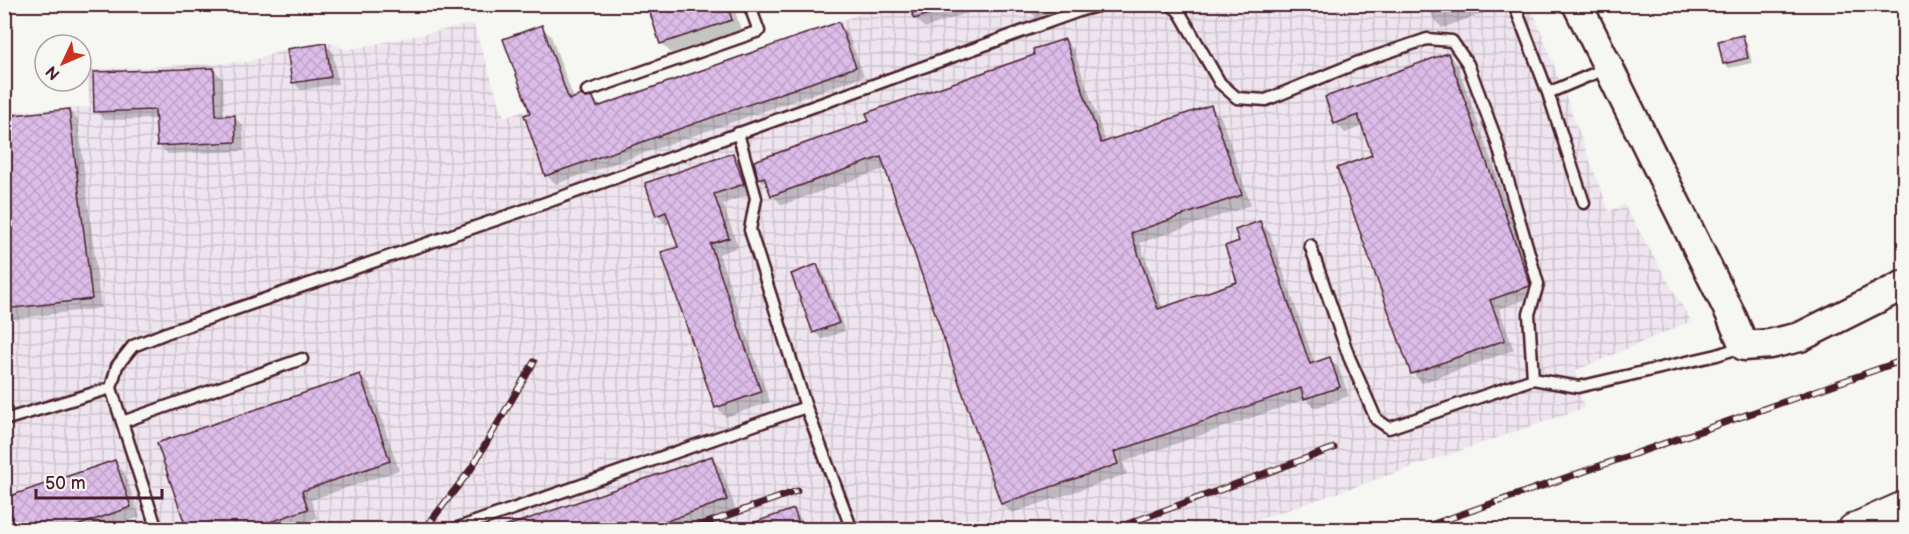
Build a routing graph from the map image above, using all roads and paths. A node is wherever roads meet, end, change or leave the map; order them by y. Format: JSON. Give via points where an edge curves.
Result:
{"nodes":[{"id":1,"x":749,"y":4,"type":"edge"},
{"id":2,"x":1105,"y":4,"type":"edge"},
{"id":3,"x":1171,"y":4,"type":"edge"},
{"id":4,"x":1515,"y":4,"type":"edge"},
{"id":5,"x":1577,"y":4,"type":"edge"},
{"id":6,"x":1607,"y":68,"type":"junction"},
{"id":7,"x":587,"y":91,"type":"dead end"},
{"id":8,"x":1548,"y":93,"type":"junction"},
{"id":9,"x":738,"y":133,"type":"junction"},
{"id":10,"x":1584,"y":203,"type":"dead end"},
{"id":11,"x":1310,"y":245,"type":"dead end"},
{"id":12,"x":1905,"y":285,"type":"edge"},
{"id":13,"x":1744,"y":346,"type":"junction"},
{"id":14,"x":302,"y":359,"type":"dead end"},
{"id":15,"x":1533,"y":379,"type":"junction"},
{"id":16,"x":111,"y":388,"type":"junction"},
{"id":17,"x":806,"y":407,"type":"junction"},
{"id":18,"x":4,"y":420,"type":"edge"},
{"id":19,"x":122,"y":422,"type":"junction"},
{"id":20,"x":1905,"y":508,"type":"edge"},
{"id":21,"x":153,"y":528,"type":"edge"},
{"id":22,"x":452,"y":530,"type":"edge"},
{"id":23,"x":852,"y":530,"type":"edge"},
{"id":24,"x":1854,"y":530,"type":"edge"}],
"edges":[{"from":1,"to":7,"type":"lane","via":[[759,31]]},
{"from":2,"to":9,"type":"lane"},
{"from":3,"to":15,"type":"lane","via":[[1220,83],[1237,98],[1266,100],[1427,39],[1452,40],[1468,64],[1496,139],[1538,284],[1528,314]]},
{"from":4,"to":8,"type":"lane"},
{"from":5,"to":6,"type":"main road"},
{"from":6,"to":8,"type":"lane"},
{"from":6,"to":13,"type":"main road"},
{"from":8,"to":10,"type":"lane"},
{"from":9,"to":16,"type":"lane","via":[[133,346],[117,366]]},
{"from":9,"to":17,"type":"lane","via":[[756,198],[750,230]]},
{"from":11,"to":15,"type":"lane","via":[[1353,367],[1376,419],[1389,428]]},
{"from":12,"to":13,"type":"main road","via":[[1800,337]]},
{"from":13,"to":15,"type":"lane","via":[[1578,387]]},
{"from":14,"to":19,"type":"lane"},
{"from":16,"to":18,"type":"lane"},
{"from":16,"to":19,"type":"lane"},
{"from":17,"to":22,"type":"lane"},
{"from":17,"to":23,"type":"lane"},
{"from":19,"to":21,"type":"lane"},
{"from":20,"to":24,"type":"main road"}]}
